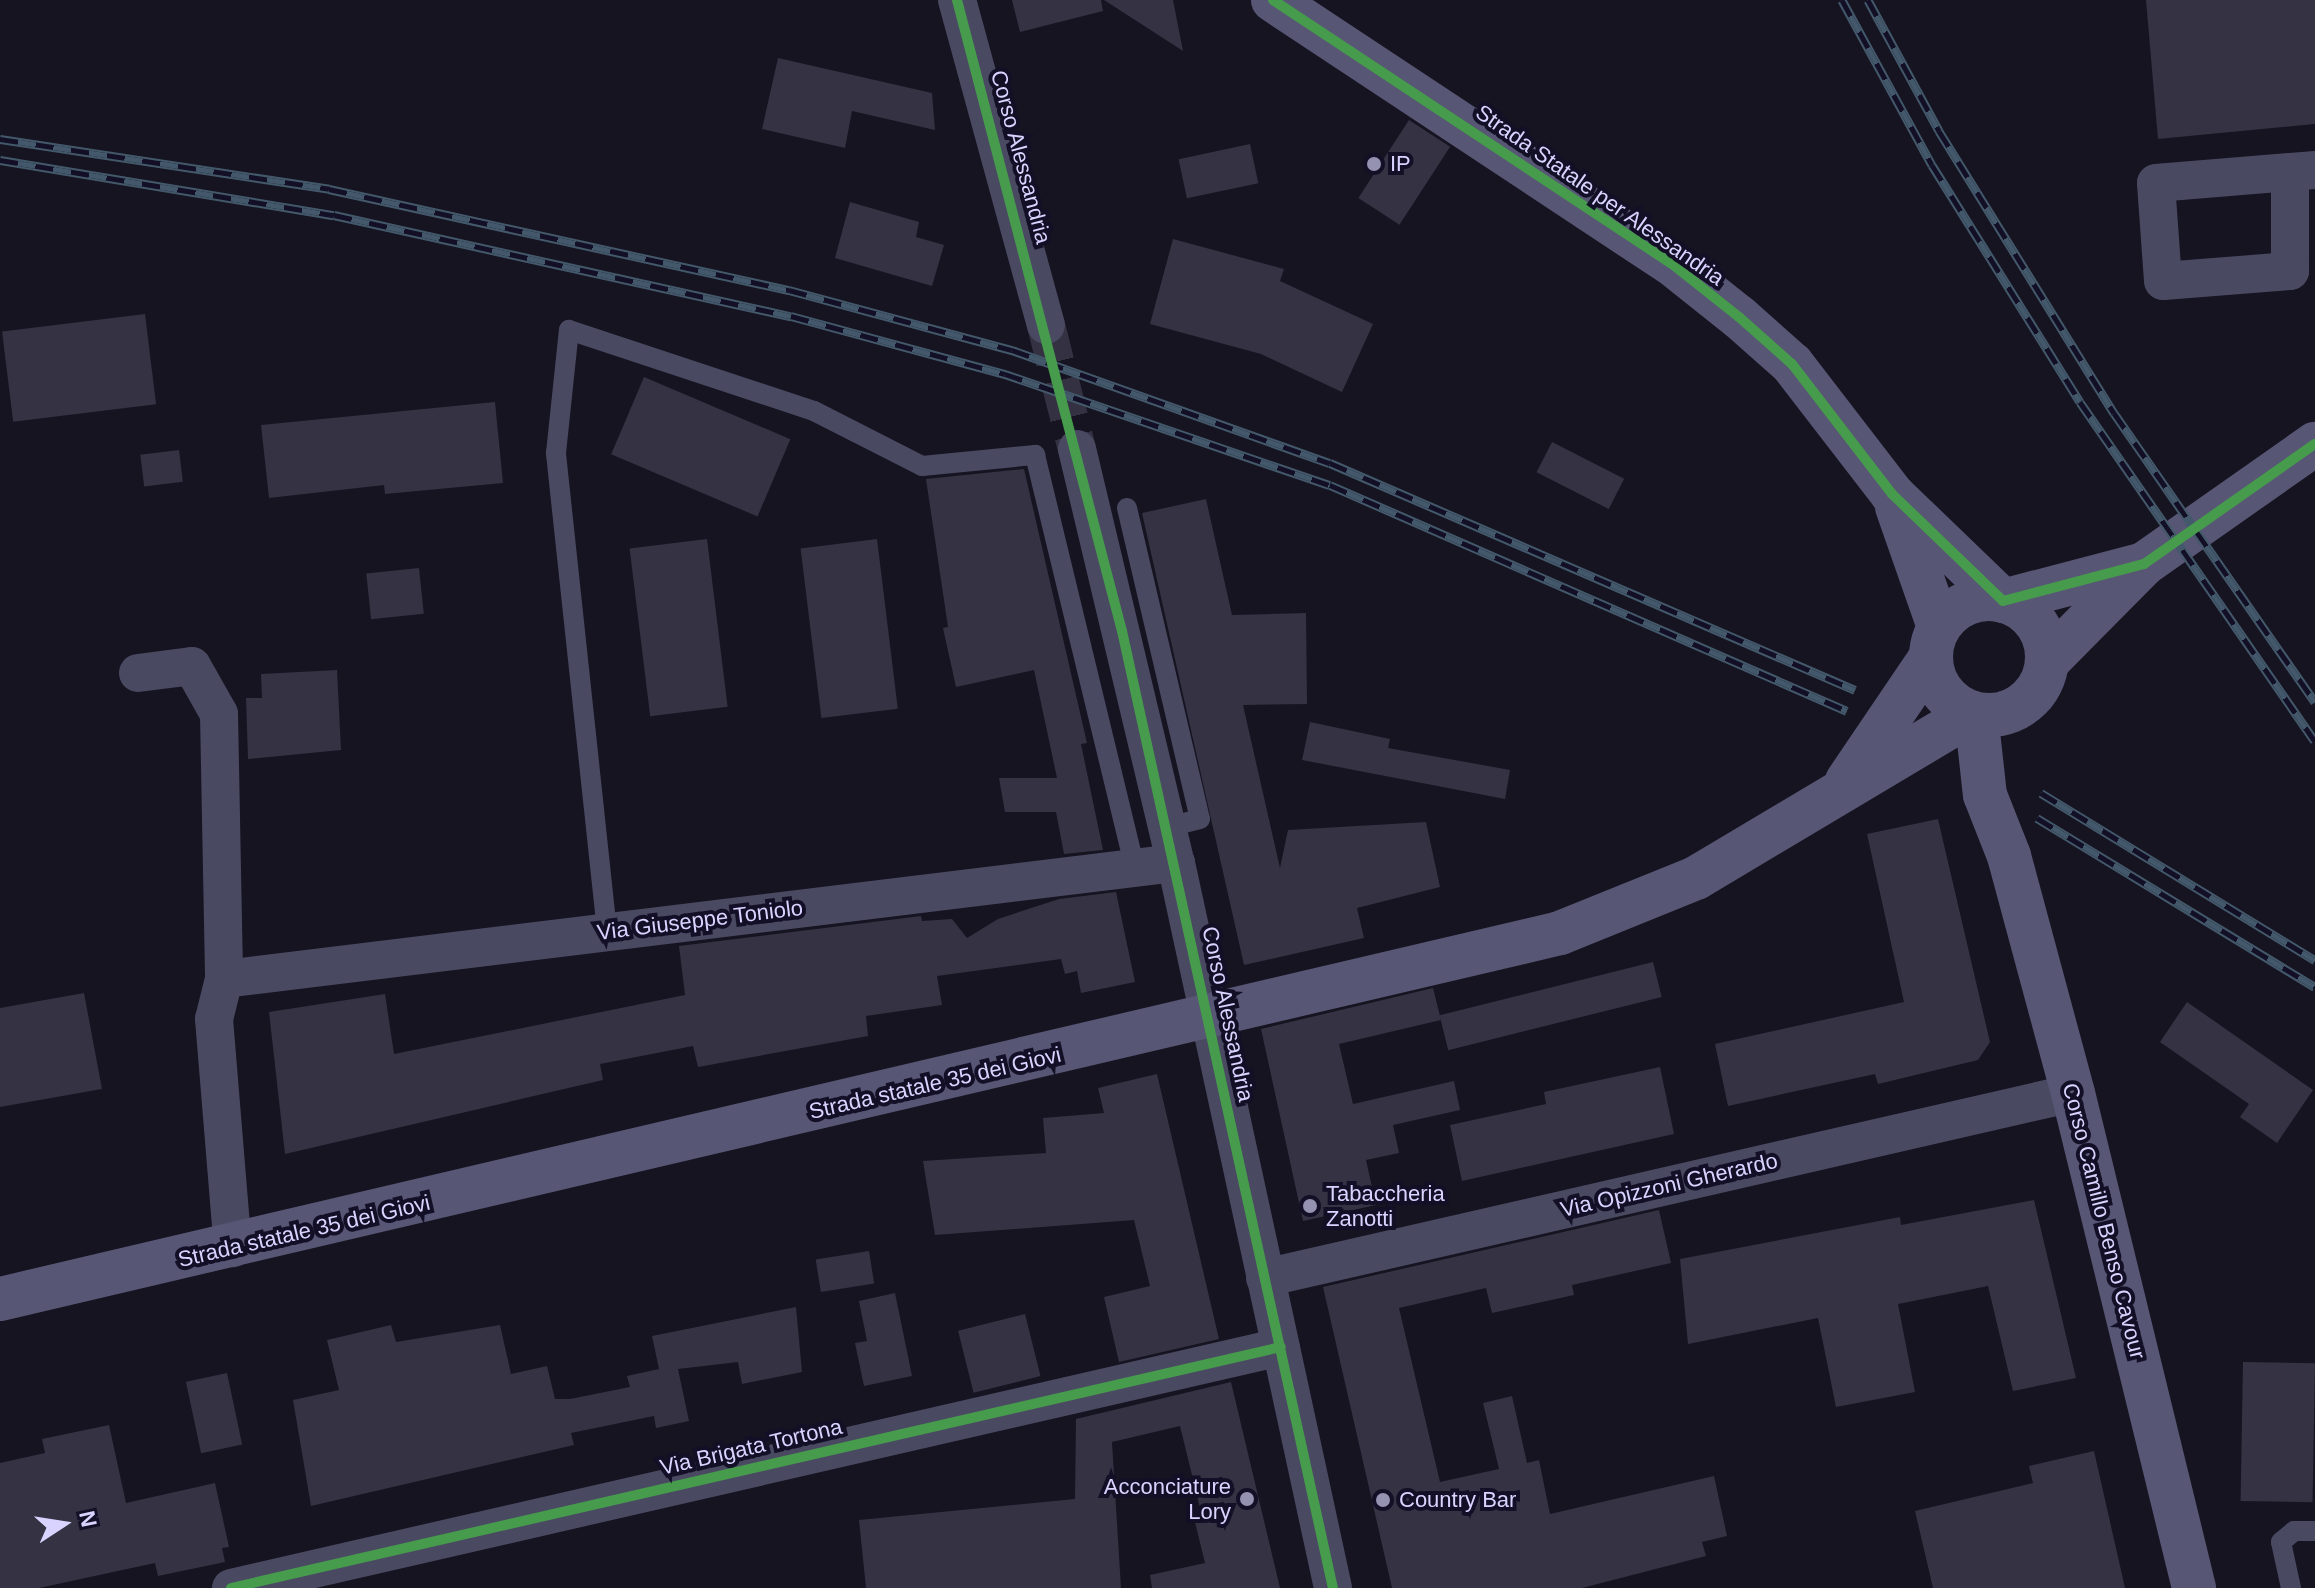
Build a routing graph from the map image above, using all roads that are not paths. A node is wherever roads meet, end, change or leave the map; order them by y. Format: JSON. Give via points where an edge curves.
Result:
{"nodes":[{"id":1,"x":957,"y":0,"type":"edge"},
{"id":2,"x":1273,"y":0,"type":"edge"},
{"id":3,"x":1046,"y":325,"type":"tunnel mouth"},
{"id":4,"x":2315,"y":444,"type":"edge"},
{"id":5,"x":1077,"y":449,"type":"tunnel mouth"},
{"id":6,"x":1892,"y":494,"type":"junction"},
{"id":7,"x":1127,"y":508,"type":"dead end"},
{"id":8,"x":2149,"y":560,"type":"junction"},
{"id":9,"x":2003,"y":601,"type":"junction"},
{"id":10,"x":1935,"y":642,"type":"junction"},
{"id":11,"x":2047,"y":662,"type":"junction"},
{"id":12,"x":138,"y":673,"type":"dead end"},
{"id":13,"x":2019,"y":707,"type":"junction"},
{"id":14,"x":1974,"y":714,"type":"junction"},
{"id":15,"x":1840,"y":789,"type":"junction"},
{"id":16,"x":1167,"y":827,"type":"junction"},
{"id":17,"x":2009,"y":856,"type":"junction"},
{"id":18,"x":1176,"y":863,"type":"junction"},
{"id":19,"x":1135,"y":869,"type":"junction"},
{"id":20,"x":607,"y":931,"type":"junction"},
{"id":21,"x":224,"y":979,"type":"junction"},
{"id":22,"x":2073,"y":1093,"type":"junction"},
{"id":23,"x":233,"y":1248,"type":"junction"},
{"id":24,"x":1265,"y":1278,"type":"junction"},
{"id":25,"x":0,"y":1299,"type":"edge"},
{"id":26,"x":1281,"y":1347,"type":"junction"},
{"id":27,"x":2315,"y":1531,"type":"edge"},
{"id":28,"x":280,"y":1582,"type":"edge"},
{"id":29,"x":231,"y":1588,"type":"edge"},
{"id":30,"x":1333,"y":1588,"type":"edge"},
{"id":31,"x":2194,"y":1588,"type":"edge"},
{"id":32,"x":2291,"y":1588,"type":"edge"}],
"edges":[{"from":1,"to":3,"type":"street","name":"Corso Alessandria"},
{"from":2,"to":6,"type":"main road","name":"Strada Statale per Alessandria","via":[[1658,254],[1727,308],[1792,364]]},
{"from":4,"to":8,"type":"main road"},
{"from":5,"to":16,"type":"street","name":"Corso Alessandria"},
{"from":6,"to":9,"type":"main road","name":"Strada Statale per Alessandria"},
{"from":6,"to":10,"type":"main road","name":"Strada Statale per Alessandria"},
{"from":7,"to":16,"type":"lane","via":[[1200,819]]},
{"from":8,"to":9,"type":"main road"},
{"from":8,"to":11,"type":"main road"},
{"from":9,"to":10,"type":"main road","via":[[1967,603]]},
{"from":9,"to":11,"type":"main road","via":[[2036,623]]},
{"from":10,"to":14,"type":"main road","via":[[1944,694]]},
{"from":10,"to":15,"type":"main road","name":"Strada statale 35 dei Giovi","via":[[1879,742]]},
{"from":11,"to":13,"type":"main road","via":[[2041,685]]},
{"from":12,"to":21,"type":"street","via":[[192,666],[219,714]]},
{"from":13,"to":14,"type":"main road"},
{"from":13,"to":17,"type":"main road","name":"Corso Camillo Benso Cavour","via":[[2006,760]]},
{"from":14,"to":15,"type":"main road","name":"Strada statale 35 dei Giovi"},
{"from":14,"to":17,"type":"main road","name":"Corso Camillo Benso Cavour","via":[[1985,795]]},
{"from":15,"to":23,"type":"main road","name":"Strada statale 35 dei Giovi","via":[[1696,878],[1560,933]]},
{"from":16,"to":18,"type":"street","name":"Corso Alessandria"},
{"from":17,"to":22,"type":"main road","name":"Corso Camillo Benso Cavour"},
{"from":18,"to":19,"type":"street","name":"Via Giuseppe Toniolo"},
{"from":18,"to":24,"type":"street","name":"Corso Alessandria"},
{"from":19,"to":20,"type":"street","name":"Via Giuseppe Toniolo"},
{"from":19,"to":20,"type":"lane","via":[[1035,455],[922,466],[814,411],[569,330],[556,453]]},
{"from":20,"to":21,"type":"street","name":"Via Giuseppe Toniolo"},
{"from":21,"to":23,"type":"street","via":[[214,1019]]},
{"from":22,"to":24,"type":"street","name":"Via Opizzoni Gherardo"},
{"from":22,"to":31,"type":"main road","name":"Corso Camillo Benso Cavour"},
{"from":23,"to":25,"type":"main road","name":"Strada statale 35 dei Giovi"},
{"from":24,"to":26,"type":"street","name":"Corso Alessandria"},
{"from":26,"to":28,"type":"street","name":"Via Brigata Tortona"},
{"from":26,"to":30,"type":"street","name":"Corso Alessandria"},
{"from":27,"to":32,"type":"lane","via":[[2294,1531],[2281,1542]]},
{"from":28,"to":29,"type":"street","name":"Via Brigata Tortona"}]}
